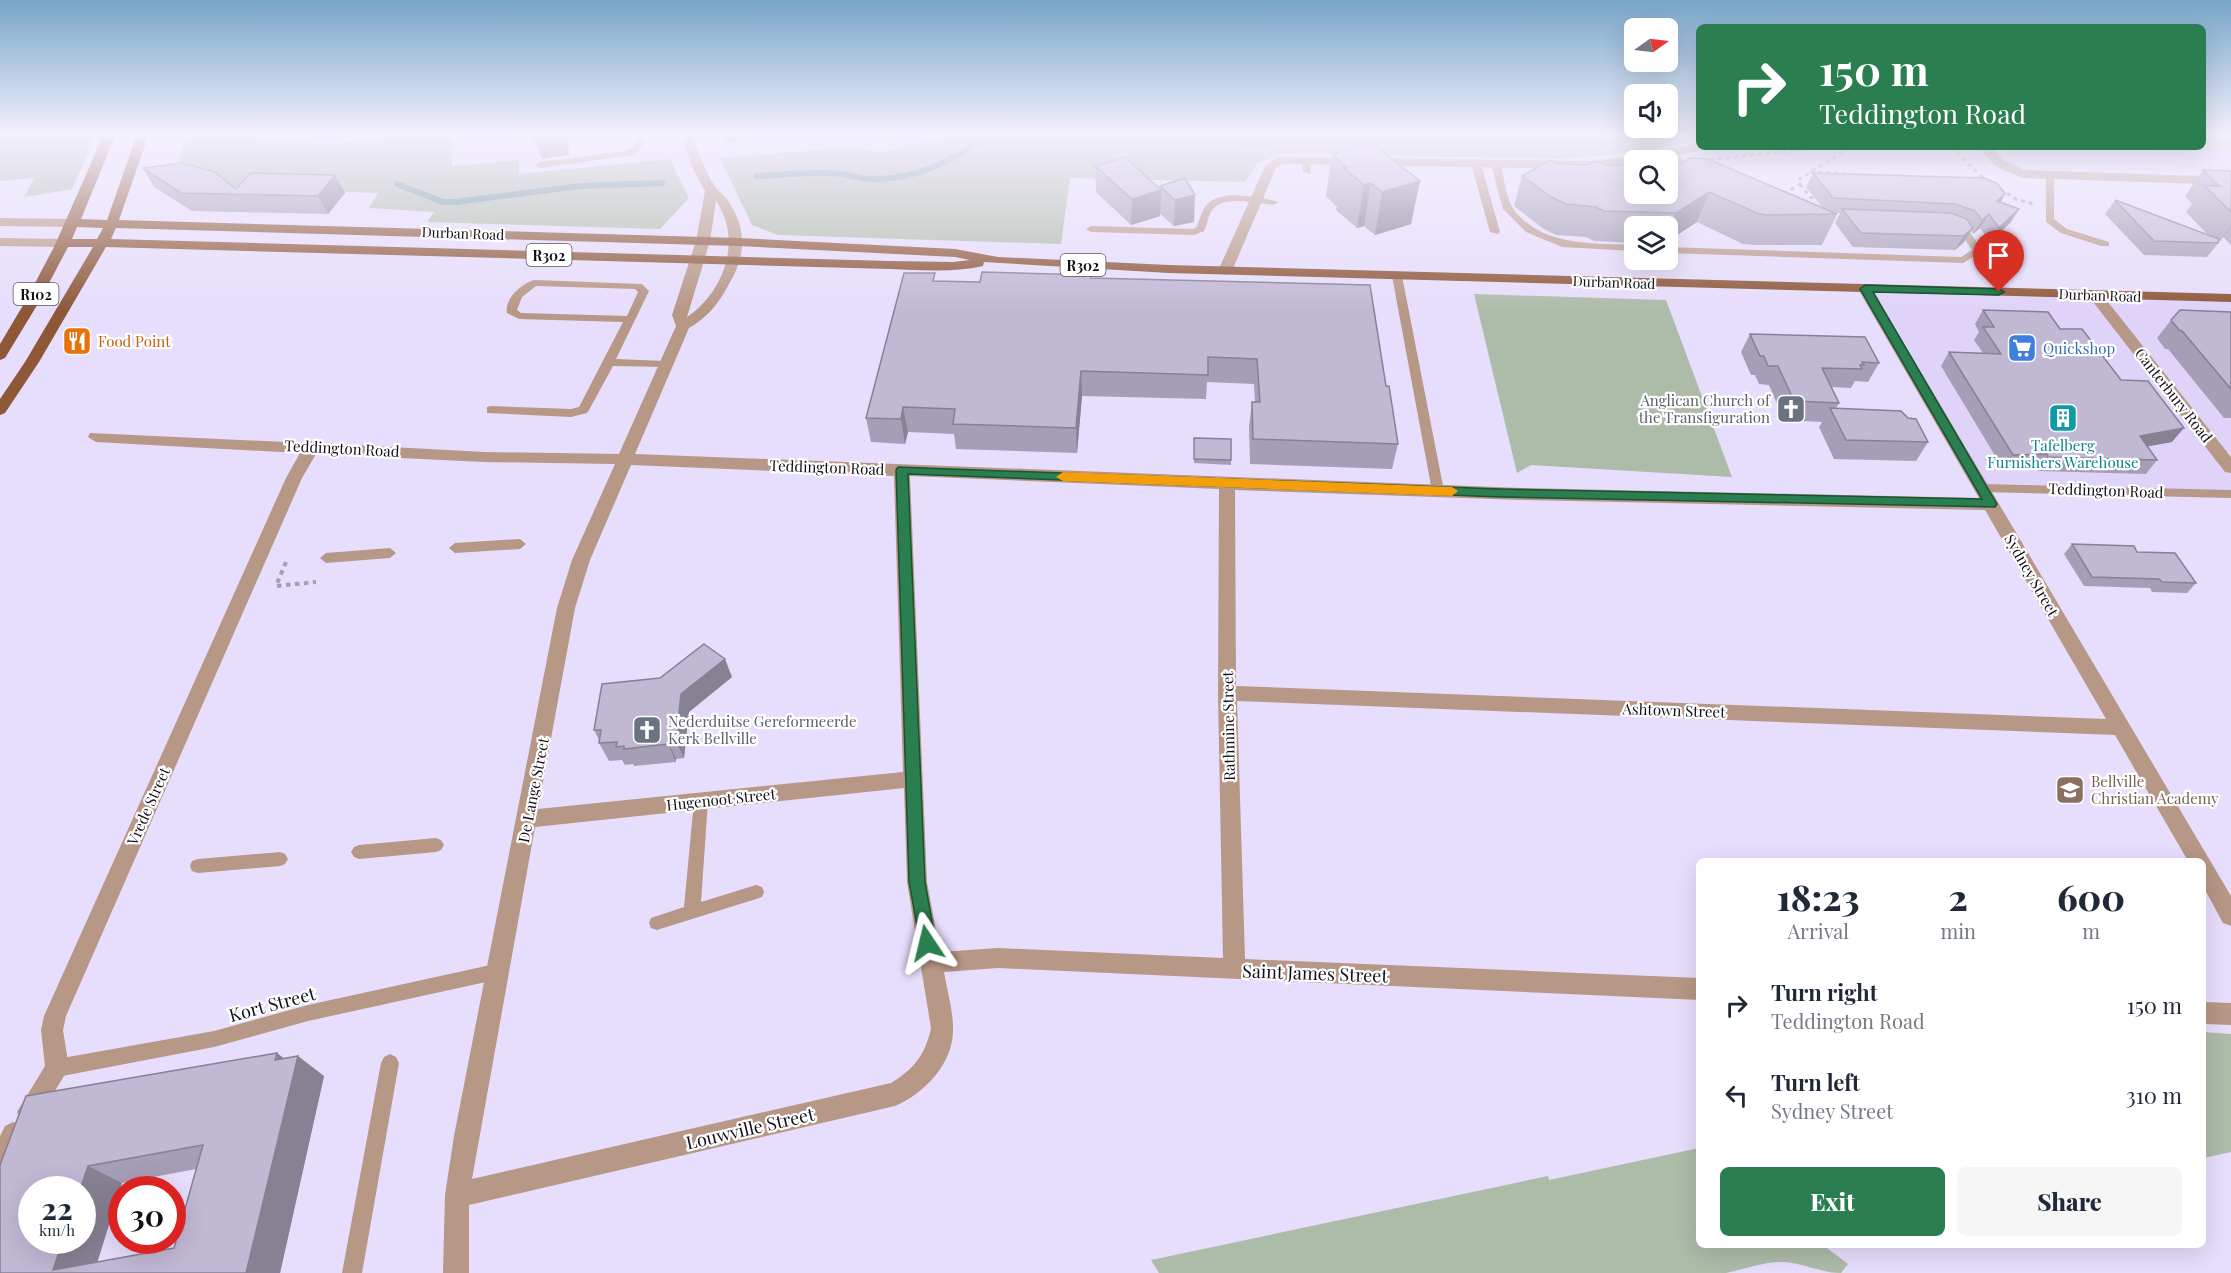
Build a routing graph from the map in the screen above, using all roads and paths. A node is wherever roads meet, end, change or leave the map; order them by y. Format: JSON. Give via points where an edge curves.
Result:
{"nodes":[{"id":1,"x":85,"y":193,"type":"edge"},
{"id":2,"x":122,"y":193,"type":"edge"},
{"id":3,"x":711,"y":193,"type":"edge"},
{"id":4,"x":714,"y":193,"type":"edge"},
{"id":5,"x":1258,"y":193,"type":"edge"},
{"id":6,"x":1484,"y":193,"type":"edge"},
{"id":7,"x":1504,"y":193,"type":"edge"},
{"id":8,"x":1785,"y":193,"type":"edge"},
{"id":9,"x":1807,"y":193,"type":"edge"},
{"id":10,"x":2049,"y":193,"type":"edge"},
{"id":11,"x":1777,"y":198,"type":"edge"},
{"id":12,"x":1256,"y":199,"type":"junction"},
{"id":13,"x":1274,"y":202,"type":"dead end"},
{"id":14,"x":1827,"y":203,"type":"edge"},
{"id":15,"x":0,"y":222,"type":"edge"},
{"id":16,"x":1944,"y":222,"type":"edge"},
{"id":17,"x":72,"y":223,"type":"junction"},
{"id":18,"x":112,"y":223,"type":"junction"},
{"id":19,"x":1091,"y":229,"type":"dead end"},
{"id":20,"x":1495,"y":232,"type":"dead end"},
{"id":21,"x":703,"y":241,"type":"junction"},
{"id":22,"x":0,"y":242,"type":"edge"},
{"id":23,"x":739,"y":242,"type":"junction"},
{"id":24,"x":62,"y":243,"type":"junction"},
{"id":25,"x":102,"y":243,"type":"junction"},
{"id":26,"x":2104,"y":244,"type":"dead end"},
{"id":27,"x":1624,"y":247,"type":"edge"},
{"id":28,"x":1678,"y":250,"type":"edge"},
{"id":29,"x":697,"y":260,"type":"junction"},
{"id":30,"x":735,"y":261,"type":"junction"},
{"id":31,"x":998,"y":261,"type":"junction"},
{"id":32,"x":1226,"y":271,"type":"junction"},
{"id":33,"x":1397,"y":276,"type":"junction"},
{"id":34,"x":1865,"y":289,"type":"junction"},
{"id":35,"x":2096,"y":295,"type":"junction"},
{"id":36,"x":2231,"y":298,"type":"edge"},
{"id":37,"x":629,"y":319,"type":"junction"},
{"id":38,"x":683,"y":326,"type":"junction"},
{"id":39,"x":0,"y":355,"type":"edge"},
{"id":40,"x":609,"y":362,"type":"junction"},
{"id":41,"x":665,"y":364,"type":"junction"},
{"id":42,"x":0,"y":410,"type":"edge"},
{"id":43,"x":490,"y":410,"type":"dead end"},
{"id":44,"x":96,"y":437,"type":"dead end"},
{"id":45,"x":312,"y":446,"type":"junction"},
{"id":46,"x":2225,"y":453,"type":"edge"},
{"id":47,"x":624,"y":459,"type":"junction"},
{"id":48,"x":2231,"y":468,"type":"edge"},
{"id":49,"x":902,"y":470,"type":"junction"},
{"id":50,"x":1227,"y":484,"type":"junction"},
{"id":51,"x":1981,"y":488,"type":"junction"},
{"id":52,"x":1438,"y":491,"type":"junction"},
{"id":53,"x":2231,"y":494,"type":"edge"},
{"id":54,"x":1991,"y":504,"type":"junction"},
{"id":55,"x":520,"y":544,"type":"dead end"},
{"id":56,"x":455,"y":548,"type":"dead end"},
{"id":57,"x":390,"y":553,"type":"dead end"},
{"id":58,"x":326,"y":558,"type":"dead end"},
{"id":59,"x":286,"y":562,"type":"dead end"},
{"id":60,"x":316,"y":582,"type":"dead end"},
{"id":61,"x":1227,"y":693,"type":"junction"},
{"id":62,"x":2121,"y":727,"type":"junction"},
{"id":63,"x":914,"y":779,"type":"junction"},
{"id":64,"x":701,"y":801,"type":"junction"},
{"id":65,"x":528,"y":819,"type":"junction"},
{"id":66,"x":436,"y":845,"type":"dead end"},
{"id":67,"x":359,"y":852,"type":"dead end"},
{"id":68,"x":2197,"y":858,"type":"edge"},
{"id":69,"x":280,"y":859,"type":"dead end"},
{"id":70,"x":198,"y":866,"type":"dead end"},
{"id":71,"x":2206,"y":872,"type":"edge"},
{"id":72,"x":756,"y":892,"type":"dead end"},
{"id":73,"x":692,"y":912,"type":"junction"},
{"id":74,"x":2231,"y":916,"type":"edge"},
{"id":75,"x":657,"y":923,"type":"dead end"},
{"id":76,"x":931,"y":963,"type":"junction"},
{"id":77,"x":1234,"y":969,"type":"junction"},
{"id":78,"x":495,"y":972,"type":"junction"},
{"id":79,"x":1696,"y":989,"type":"edge"},
{"id":80,"x":2206,"y":1012,"type":"edge"},
{"id":81,"x":2231,"y":1014,"type":"edge"},
{"id":82,"x":390,"y":1063,"type":"dead end"},
{"id":83,"x":57,"y":1068,"type":"junction"},
{"id":84,"x":6,"y":1137,"type":"edge"},
{"id":85,"x":0,"y":1164,"type":"edge"},
{"id":86,"x":457,"y":1195,"type":"junction"},
{"id":87,"x":352,"y":1273,"type":"edge"},
{"id":88,"x":456,"y":1273,"type":"edge"}],
"edges":[{"from":1,"to":17,"type":"main road","number":"R102"},
{"from":2,"to":18,"type":"main road","number":"R102"},
{"from":3,"to":21,"type":"street","name":"De Lange Street"},
{"from":4,"to":23,"type":"street","via":[[737,230]]},
{"from":5,"to":12,"type":"street"},
{"from":6,"to":20,"type":"lane"},
{"from":7,"to":27,"type":"lane","via":[[1508,209],[1529,230],[1562,244]]},
{"from":8,"to":11,"type":"path"},
{"from":9,"to":14,"type":"path"},
{"from":10,"to":26,"type":"lane","via":[[2049,220],[2064,231]]},
{"from":12,"to":13,"type":"lane"},
{"from":12,"to":19,"type":"lane","via":[[1240,197],[1213,204],[1201,230],[1194,232]]},
{"from":12,"to":32,"type":"street"},
{"from":15,"to":17,"type":"street","name":"Durban Road"},
{"from":16,"to":28,"type":"lane","via":[[1963,229],[1978,251],[1963,260]]},
{"from":17,"to":18,"type":"main road","name":"Durban Road","number":"R302"},
{"from":17,"to":24,"type":"main road","number":"R102"},
{"from":18,"to":21,"type":"main road","name":"Durban Road","number":"R302"},
{"from":18,"to":25,"type":"main road","number":"R102"},
{"from":21,"to":23,"type":"main road","name":"Durban Road","number":"R302"},
{"from":21,"to":29,"type":"street","name":"De Lange Street"},
{"from":22,"to":24,"type":"street","name":"Durban Road"},
{"from":23,"to":30,"type":"street","name":"De Lange Street"},
{"from":23,"to":31,"type":"main road","name":"Durban Road","number":"R302","via":[[955,253]]},
{"from":24,"to":25,"type":"main road","name":"Durban Road","number":"R302"},
{"from":24,"to":39,"type":"main road","number":"R102"},
{"from":25,"to":29,"type":"main road","name":"Durban Road","number":"R302"},
{"from":25,"to":42,"type":"main road","number":"R102"},
{"from":29,"to":30,"type":"main road","name":"Durban Road","number":"R302"},
{"from":29,"to":38,"type":"street","name":"De Lange Street","via":[[679,315]]},
{"from":30,"to":31,"type":"main road","name":"Durban Road","number":"R302","via":[[953,266]]},
{"from":30,"to":38,"type":"street","name":"De Lange Street","via":[[701,316]]},
{"from":31,"to":32,"type":"main road","name":"Durban Road","number":"R302"},
{"from":32,"to":33,"type":"main road","name":"Durban Road","number":"R302"},
{"from":33,"to":34,"type":"main road","name":"Durban Road","number":"R302"},
{"from":33,"to":52,"type":"lane"},
{"from":34,"to":35,"type":"main road","name":"Durban Road","number":"R302"},
{"from":34,"to":51,"type":"street","name":"Sydney Street"},
{"from":35,"to":36,"type":"main road","name":"Durban Road","number":"R302"},
{"from":35,"to":46,"type":"street","name":"Canterbury Road"},
{"from":37,"to":37,"type":"lane","via":[[644,291],[638,286],[534,283],[519,294],[511,311],[519,315]]},
{"from":37,"to":40,"type":"lane"},
{"from":38,"to":41,"type":"street","name":"De Lange Street"},
{"from":40,"to":41,"type":"lane"},
{"from":40,"to":43,"type":"lane","via":[[583,410]]},
{"from":41,"to":47,"type":"street","name":"De Lange Street"},
{"from":44,"to":45,"type":"street","name":"Teddington Road"},
{"from":45,"to":47,"type":"street","name":"Teddington Road","via":[[484,457]]},
{"from":45,"to":83,"type":"street","name":"Vrede Street","via":[[280,509],[55,1016],[52,1030]]},
{"from":46,"to":48,"type":"street","name":"Canterbury Road"},
{"from":47,"to":49,"type":"street","name":"Teddington Road"},
{"from":47,"to":65,"type":"street","name":"De Lange Street","via":[[572,587]]},
{"from":49,"to":50,"type":"street","name":"Teddington Road"},
{"from":49,"to":63,"type":"street","name":"Louwville Street"},
{"from":50,"to":52,"type":"street","name":"Teddington Road"},
{"from":50,"to":61,"type":"street","name":"Rathmine Street"},
{"from":51,"to":53,"type":"lane","name":"Teddington Road"},
{"from":51,"to":54,"type":"street","name":"Sydney Street"},
{"from":52,"to":54,"type":"street","name":"Teddington Road"},
{"from":54,"to":62,"type":"street","name":"Sydney Street"},
{"from":55,"to":56,"type":"lane"},
{"from":57,"to":58,"type":"lane"},
{"from":59,"to":60,"type":"path","via":[[276,586]]},
{"from":61,"to":62,"type":"street","name":"Ashtown Street"},
{"from":61,"to":77,"type":"street","name":"Rathmine Street"},
{"from":62,"to":68,"type":"street","name":"Sydney Street"},
{"from":63,"to":64,"type":"street","name":"Hugenoot Street"},
{"from":63,"to":76,"type":"street","name":"Louwville Street","via":[[917,882]]},
{"from":64,"to":65,"type":"street","name":"Hugenoot Street"},
{"from":64,"to":73,"type":"lane"},
{"from":65,"to":78,"type":"street","name":"De Lange Street"},
{"from":66,"to":67,"type":"lane"},
{"from":69,"to":70,"type":"lane"},
{"from":71,"to":74,"type":"street"},
{"from":72,"to":73,"type":"lane"},
{"from":73,"to":75,"type":"lane"},
{"from":76,"to":77,"type":"street","name":"Saint James Street","via":[[998,958]]},
{"from":76,"to":86,"type":"street","name":"Louwville Street","via":[[941,1041],[920,1078],[895,1094]]},
{"from":77,"to":79,"type":"street","name":"Saint James Street"},
{"from":78,"to":83,"type":"lane","name":"Kort Street","via":[[308,1013],[214,1039]]},
{"from":78,"to":86,"type":"street","name":"De Lange Street"},
{"from":80,"to":81,"type":"street"},
{"from":82,"to":87,"type":"lane"},
{"from":83,"to":84,"type":"street"},
{"from":84,"to":85,"type":"street"},
{"from":86,"to":88,"type":"street","name":"De Lange Street"}]}
